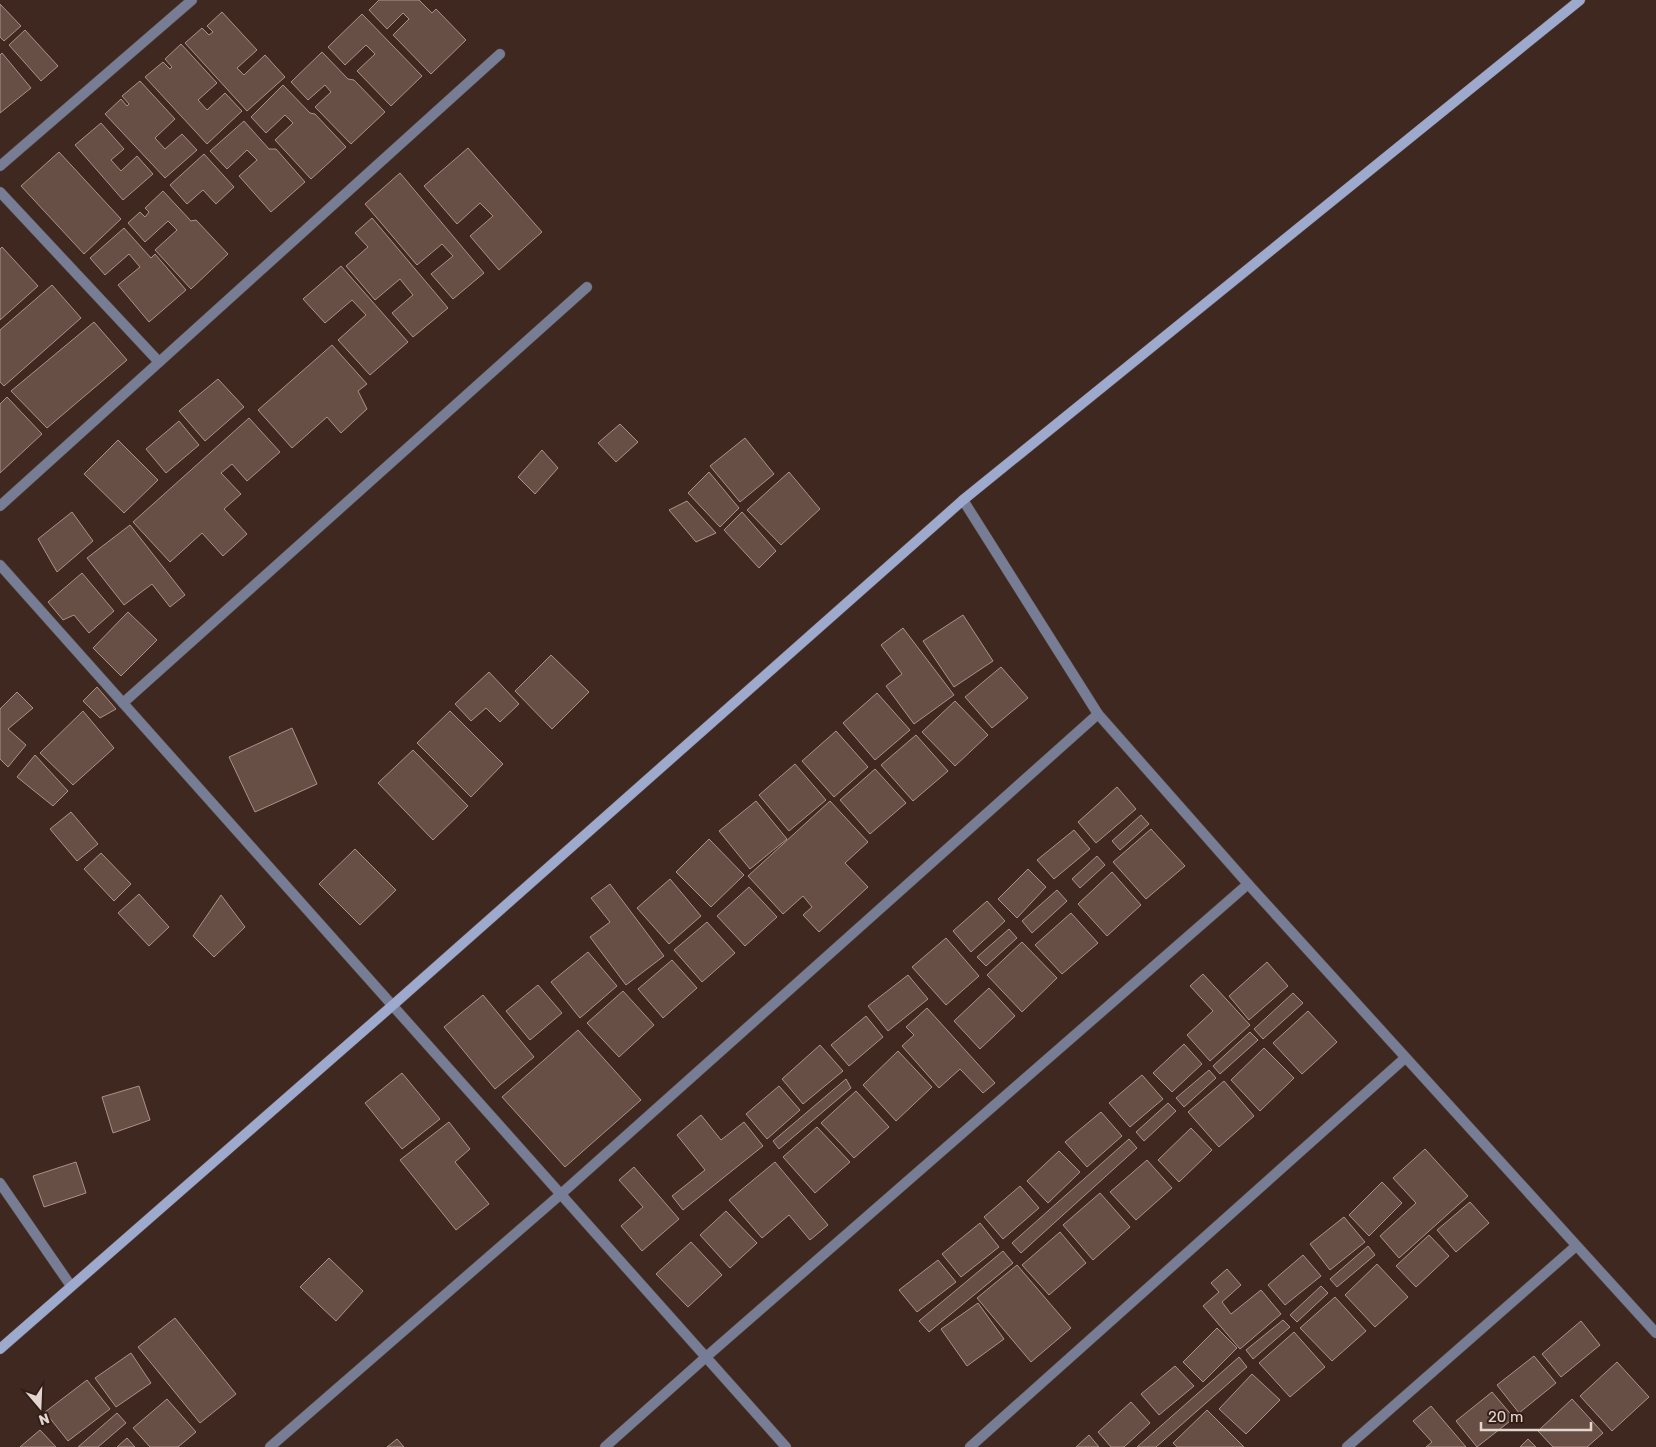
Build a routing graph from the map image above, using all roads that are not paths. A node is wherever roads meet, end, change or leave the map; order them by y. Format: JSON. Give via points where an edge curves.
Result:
{"nodes":[{"id":1,"x":192,"y":0,"type":"edge"},
{"id":2,"x":1580,"y":0,"type":"edge"},
{"id":3,"x":500,"y":54,"type":"dead end"},
{"id":4,"x":0,"y":166,"type":"edge"},
{"id":5,"x":0,"y":192,"type":"edge"},
{"id":6,"x":587,"y":287,"type":"dead end"},
{"id":7,"x":160,"y":362,"type":"junction"},
{"id":8,"x":962,"y":500,"type":"junction"},
{"id":9,"x":0,"y":506,"type":"edge"},
{"id":10,"x":0,"y":566,"type":"edge"},
{"id":11,"x":123,"y":703,"type":"junction"},
{"id":12,"x":1098,"y":714,"type":"junction"},
{"id":13,"x":1248,"y":884,"type":"junction"},
{"id":14,"x":393,"y":1005,"type":"junction"},
{"id":15,"x":1405,"y":1058,"type":"junction"},
{"id":16,"x":0,"y":1183,"type":"edge"},
{"id":17,"x":561,"y":1194,"type":"junction"},
{"id":18,"x":1576,"y":1246,"type":"junction"},
{"id":19,"x":71,"y":1286,"type":"junction"},
{"id":20,"x":1656,"y":1333,"type":"edge"},
{"id":21,"x":0,"y":1349,"type":"edge"},
{"id":22,"x":706,"y":1357,"type":"junction"},
{"id":23,"x":270,"y":1447,"type":"edge"},
{"id":24,"x":605,"y":1447,"type":"edge"},
{"id":25,"x":786,"y":1447,"type":"edge"},
{"id":26,"x":970,"y":1447,"type":"edge"},
{"id":27,"x":1347,"y":1447,"type":"edge"}],
"edges":[{"from":1,"to":4,"type":"street"},
{"from":2,"to":8,"type":"street"},
{"from":3,"to":7,"type":"street"},
{"from":5,"to":7,"type":"street"},
{"from":6,"to":11,"type":"street"},
{"from":7,"to":9,"type":"street"},
{"from":8,"to":12,"type":"street"},
{"from":8,"to":14,"type":"street"},
{"from":10,"to":11,"type":"street"},
{"from":11,"to":14,"type":"street"},
{"from":12,"to":13,"type":"street"},
{"from":12,"to":17,"type":"street"},
{"from":13,"to":15,"type":"street"},
{"from":13,"to":22,"type":"street"},
{"from":14,"to":17,"type":"street"},
{"from":14,"to":19,"type":"street"},
{"from":15,"to":18,"type":"street"},
{"from":15,"to":26,"type":"street"},
{"from":16,"to":19,"type":"street"},
{"from":17,"to":22,"type":"street"},
{"from":17,"to":23,"type":"street"},
{"from":18,"to":20,"type":"street"},
{"from":18,"to":27,"type":"street"},
{"from":19,"to":21,"type":"street"},
{"from":22,"to":24,"type":"street"},
{"from":22,"to":25,"type":"street"}]}
